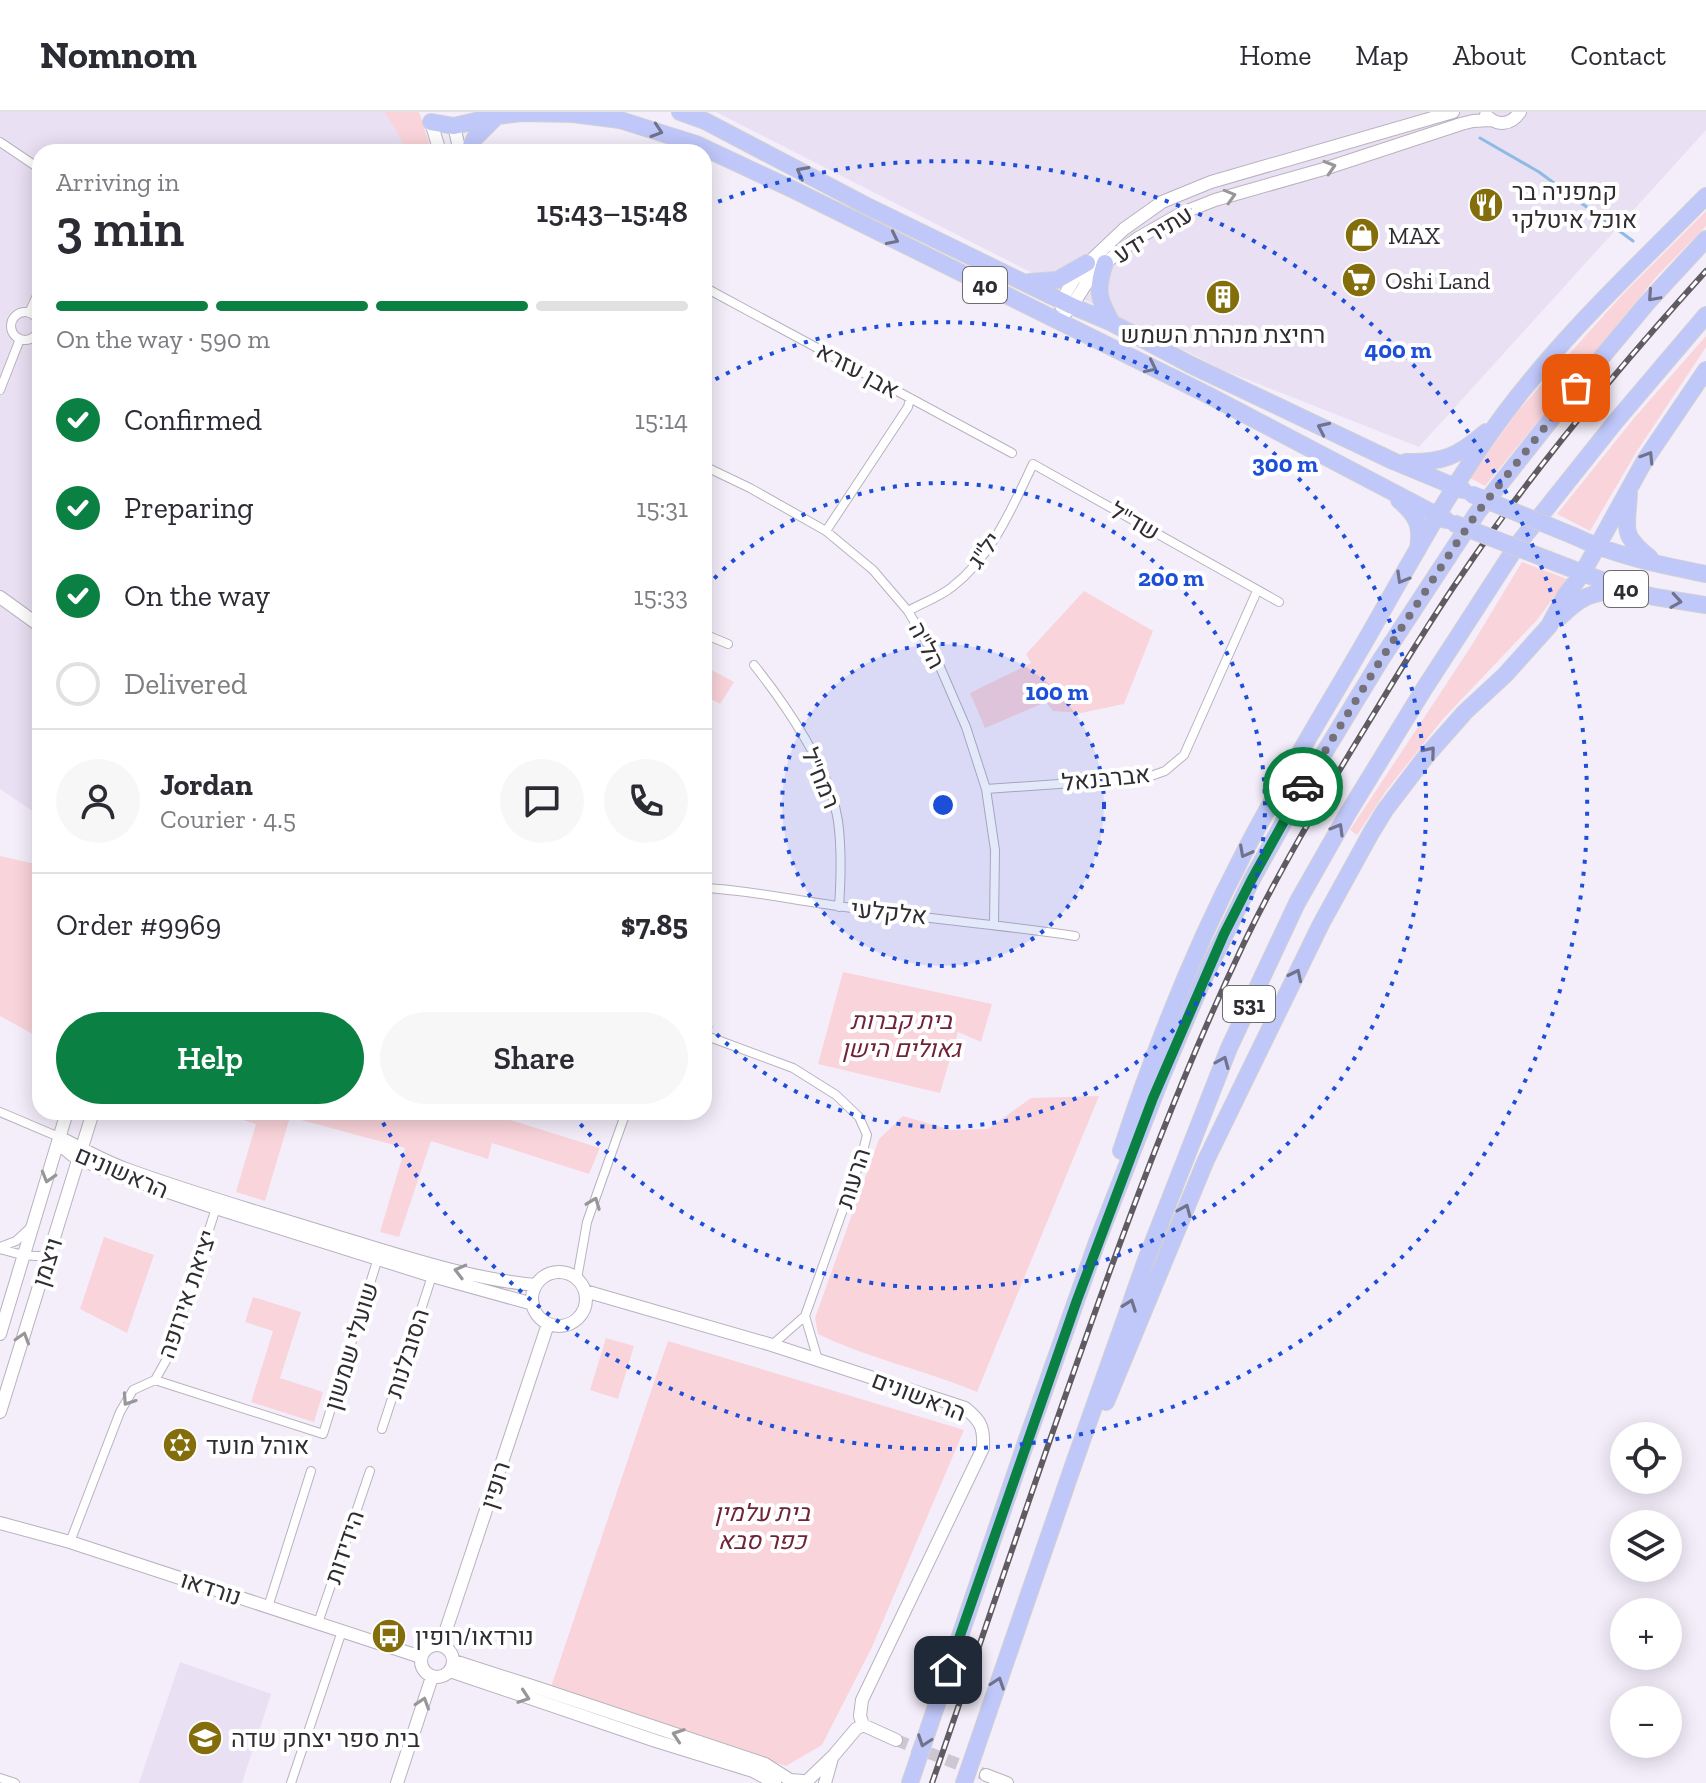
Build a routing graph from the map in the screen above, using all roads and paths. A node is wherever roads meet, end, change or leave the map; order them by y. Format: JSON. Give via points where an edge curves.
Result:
{"nodes":[{"id":1,"x":680,"y":112,"type":"edge"},
{"id":2,"x":1453,"y":112,"type":"edge"},
{"id":3,"x":1520,"y":112,"type":"edge"},
{"id":4,"x":432,"y":115,"type":"edge"},
{"id":5,"x":497,"y":116,"type":"junction"},
{"id":6,"x":1487,"y":116,"type":"edge"},
{"id":7,"x":451,"y":119,"type":"edge"},
{"id":8,"x":0,"y":142,"type":"edge"},
{"id":9,"x":438,"y":144,"type":"edge"},
{"id":10,"x":458,"y":144,"type":"edge"},
{"id":11,"x":472,"y":144,"type":"edge"},
{"id":12,"x":696,"y":144,"type":"edge"},
{"id":13,"x":712,"y":152,"type":"edge"},
{"id":14,"x":32,"y":164,"type":"edge"},
{"id":15,"x":1706,"y":196,"type":"edge"},
{"id":16,"x":1706,"y":239,"type":"edge"},
{"id":17,"x":1087,"y":263,"type":"junction"},
{"id":18,"x":1105,"y":263,"type":"junction"},
{"id":19,"x":1022,"y":282,"type":"junction"},
{"id":20,"x":712,"y":291,"type":"edge"},
{"id":21,"x":1067,"y":303,"type":"junction"},
{"id":22,"x":32,"y":306,"type":"edge"},
{"id":23,"x":29,"y":313,"type":"junction"},
{"id":24,"x":32,"y":314,"type":"edge"},
{"id":25,"x":1706,"y":315,"type":"edge"},
{"id":26,"x":1058,"y":321,"type":"junction"},
{"id":27,"x":1112,"y":323,"type":"junction"},
{"id":28,"x":20,"y":339,"type":"junction"},
{"id":29,"x":32,"y":339,"type":"edge"},
{"id":30,"x":1706,"y":370,"type":"edge"},
{"id":31,"x":0,"y":390,"type":"edge"},
{"id":32,"x":910,"y":398,"type":"junction"},
{"id":33,"x":1504,"y":414,"type":"junction"},
{"id":34,"x":1012,"y":453,"type":"dead end"},
{"id":35,"x":1393,"y":461,"type":"junction"},
{"id":36,"x":1033,"y":464,"type":"joint"},
{"id":37,"x":1344,"y":465,"type":"junction"},
{"id":38,"x":712,"y":470,"type":"edge"},
{"id":39,"x":1629,"y":489,"type":"junction"},
{"id":40,"x":1464,"y":490,"type":"junction"},
{"id":41,"x":1446,"y":520,"type":"junction"},
{"id":42,"x":826,"y":531,"type":"junction"},
{"id":43,"x":1597,"y":547,"type":"junction"},
{"id":44,"x":1417,"y":552,"type":"junction"},
{"id":45,"x":1657,"y":564,"type":"junction"},
{"id":46,"x":1582,"y":574,"type":"junction"},
{"id":47,"x":1706,"y":574,"type":"edge"},
{"id":48,"x":1627,"y":590,"type":"junction"},
{"id":49,"x":1257,"y":591,"type":"junction"},
{"id":50,"x":0,"y":597,"type":"edge"},
{"id":51,"x":1279,"y":602,"type":"dead end"},
{"id":52,"x":1706,"y":605,"type":"edge"},
{"id":53,"x":908,"y":611,"type":"junction"},
{"id":54,"x":32,"y":620,"type":"edge"},
{"id":55,"x":1549,"y":626,"type":"junction"},
{"id":56,"x":712,"y":637,"type":"edge"},
{"id":57,"x":728,"y":644,"type":"dead end"},
{"id":58,"x":754,"y":665,"type":"dead end"},
{"id":59,"x":986,"y":789,"type":"junction"},
{"id":60,"x":712,"y":888,"type":"edge"},
{"id":61,"x":839,"y":907,"type":"junction"},
{"id":62,"x":994,"y":924,"type":"junction"},
{"id":63,"x":1075,"y":936,"type":"dead end"},
{"id":64,"x":712,"y":1038,"type":"edge"},
{"id":65,"x":0,"y":1112,"type":"edge"},
{"id":66,"x":64,"y":1120,"type":"edge"},
{"id":67,"x":91,"y":1120,"type":"edge"},
{"id":68,"x":623,"y":1120,"type":"edge"},
{"id":69,"x":57,"y":1144,"type":"junction"},
{"id":70,"x":80,"y":1154,"type":"junction"},
{"id":71,"x":216,"y":1208,"type":"junction"},
{"id":72,"x":36,"y":1218,"type":"junction"},
{"id":73,"x":0,"y":1248,"type":"edge"},
{"id":74,"x":49,"y":1255,"type":"junction"},
{"id":75,"x":24,"y":1256,"type":"junction"},
{"id":76,"x":378,"y":1258,"type":"junction"},
{"id":77,"x":432,"y":1276,"type":"junction"},
{"id":78,"x":577,"y":1279,"type":"junction"},
{"id":79,"x":536,"y":1285,"type":"junction"},
{"id":80,"x":585,"y":1291,"type":"junction"},
{"id":81,"x":533,"y":1304,"type":"junction"},
{"id":82,"x":805,"y":1316,"type":"junction"},
{"id":83,"x":548,"y":1324,"type":"junction"},
{"id":84,"x":0,"y":1334,"type":"edge"},
{"id":85,"x":772,"y":1345,"type":"junction"},
{"id":86,"x":818,"y":1360,"type":"junction"},
{"id":87,"x":155,"y":1380,"type":"junction"},
{"id":88,"x":0,"y":1412,"type":"edge"},
{"id":89,"x":382,"y":1429,"type":"dead end"},
{"id":90,"x":1025,"y":1445,"type":"junction"},
{"id":91,"x":311,"y":1471,"type":"dead end"},
{"id":92,"x":370,"y":1471,"type":"dead end"},
{"id":93,"x":0,"y":1523,"type":"edge"},
{"id":94,"x":1047,"y":1540,"type":"junction"},
{"id":95,"x":70,"y":1542,"type":"junction"},
{"id":96,"x":268,"y":1607,"type":"junction"},
{"id":97,"x":318,"y":1623,"type":"junction"},
{"id":98,"x":342,"y":1631,"type":"junction"},
{"id":99,"x":441,"y":1645,"type":"junction"},
{"id":100,"x":421,"y":1657,"type":"junction"},
{"id":101,"x":452,"y":1666,"type":"junction"},
{"id":102,"x":432,"y":1677,"type":"junction"},
{"id":103,"x":863,"y":1725,"type":"junction"},
{"id":104,"x":896,"y":1740,"type":"tunnel mouth"},
{"id":105,"x":753,"y":1771,"type":"junction"},
{"id":106,"x":986,"y":1775,"type":"dead end"},
{"id":107,"x":0,"y":1778,"type":"edge"},
{"id":108,"x":811,"y":1782,"type":"edge"},
{"id":109,"x":15,"y":1783,"type":"edge"},
{"id":110,"x":291,"y":1783,"type":"edge"},
{"id":111,"x":397,"y":1783,"type":"edge"},
{"id":112,"x":762,"y":1783,"type":"edge"},
{"id":113,"x":775,"y":1783,"type":"edge"},
{"id":114,"x":910,"y":1783,"type":"edge"},
{"id":115,"x":964,"y":1783,"type":"edge"},
{"id":116,"x":1007,"y":1783,"type":"edge"}],
"edges":[{"from":19,"to":1,"type":"highway","number":"40","one_way":true},
{"from":2,"to":17,"type":"street","name":"עתיר ידע","via":[[1196,187],[1139,217]]},
{"from":3,"to":6,"type":"street","name":"עתיר ידע","via":[[1508,123]]},
{"from":4,"to":7,"type":"highway","number":"40"},
{"from":4,"to":9,"type":"street"},
{"from":5,"to":7,"type":"highway","number":"40"},
{"from":5,"to":11,"type":"highway"},
{"from":5,"to":12,"type":"highway","number":"40","one_way":true,"via":[[545,112],[620,120]]},
{"from":18,"to":6,"type":"street","name":"עתיר ידע","one_way":true,"via":[[1156,227],[1202,204]]},
{"from":7,"to":10,"type":"street"},
{"from":8,"to":14,"type":"street"},
{"from":13,"to":26,"type":"highway","number":"40","one_way":true},
{"from":15,"to":33,"type":"highway","via":[[1591,312]]},
{"from":16,"to":90,"type":"highway","number":"531","one_way":true,"via":[[1647,303],[1477,513],[1273,839],[1224,934],[1162,1076]]},
{"from":17,"to":19,"type":"highway","via":[[1057,280]]},
{"from":17,"to":21,"type":"street","name":"עתיר ידע","via":[[1073,281]]},
{"from":18,"to":21,"type":"street","name":"עתיר ידע"},
{"from":18,"to":27,"type":"highway","via":[[1099,295]]},
{"from":19,"to":21,"type":"highway","number":"40"},
{"from":20,"to":32,"type":"street","name":"אבן עזרא"},
{"from":21,"to":26,"type":"street","name":"עתיר ידע"},
{"from":21,"to":27,"type":"highway","number":"40"},
{"from":22,"to":23,"type":"street"},
{"from":23,"to":24,"type":"street"},
{"from":23,"to":28,"type":"street","via":[[20,313],[12,324]]},
{"from":94,"to":25,"type":"highway","number":"531","one_way":true,"via":[[1184,1160],[1297,903],[1424,689],[1518,544]]},
{"from":26,"to":37,"type":"highway","number":"40","one_way":true},
{"from":35,"to":27,"type":"highway","number":"40","one_way":true},
{"from":28,"to":29,"type":"street"},
{"from":28,"to":31,"type":"street"},
{"from":39,"to":30,"type":"highway","one_way":true},
{"from":32,"to":34,"type":"street","name":"אבן עזרא"},
{"from":32,"to":42,"type":"street"},
{"from":33,"to":35,"type":"highway","via":[[1446,459]]},
{"from":33,"to":40,"type":"highway"},
{"from":35,"to":40,"type":"highway","number":"40"},
{"from":36,"to":49,"type":"street","name":"שד\"ל"},
{"from":36,"to":53,"type":"street","name":"יל\"ג","via":[[1008,516],[970,571],[950,589]]},
{"from":37,"to":41,"type":"highway","number":"40"},
{"from":37,"to":44,"type":"highway","via":[[1411,511],[1420,535]]},
{"from":38,"to":42,"type":"street","name":"הל\"ה"},
{"from":39,"to":43,"type":"highway"},
{"from":39,"to":45,"type":"highway","via":[[1627,534]]},
{"from":40,"to":41,"type":"highway"},
{"from":40,"to":43,"type":"highway","number":"40","bridge":true},
{"from":41,"to":44,"type":"highway"},
{"from":41,"to":46,"type":"highway","number":"40","bridge":true},
{"from":42,"to":53,"type":"street","name":"הל\"ה","via":[[873,570]]},
{"from":43,"to":45,"type":"highway","number":"40"},
{"from":43,"to":46,"type":"highway"},
{"from":44,"to":90,"type":"highway","one_way":true,"via":[[1251,841],[1208,927],[1128,1128]]},
{"from":45,"to":47,"type":"highway","number":"40"},
{"from":46,"to":48,"type":"highway","number":"40"},
{"from":46,"to":55,"type":"highway"},
{"from":48,"to":52,"type":"highway","number":"40","one_way":true},
{"from":48,"to":55,"type":"highway","via":[[1586,596]]},
{"from":49,"to":51,"type":"street","name":"שד\"ל"},
{"from":49,"to":59,"type":"street","name":"אברבנאל","via":[[1184,755],[1165,771],[1145,778]]},
{"from":50,"to":54,"type":"street"},
{"from":53,"to":59,"type":"street","name":"הל\"ה","via":[[937,660]]},
{"from":94,"to":55,"type":"highway","one_way":true,"via":[[1206,1160],[1328,910],[1406,782]]},
{"from":56,"to":57,"type":"street"},
{"from":58,"to":61,"type":"street","name":"רמח\"ל","via":[[826,779],[838,818]]},
{"from":59,"to":62,"type":"street","name":"הל\"ה","via":[[995,850]]},
{"from":60,"to":61,"type":"street","name":"אלקלעי"},
{"from":61,"to":62,"type":"street","name":"אלקלעי"},
{"from":62,"to":63,"type":"street","name":"אלקלעי"},
{"from":64,"to":82,"type":"street","name":"הרעות","via":[[793,1068],[836,1095],[859,1117],[867,1135]]},
{"from":65,"to":69,"type":"street"},
{"from":66,"to":69,"type":"street","name":"ויצמן"},
{"from":67,"to":70,"type":"street","name":"ויצמן"},
{"from":78,"to":68,"type":"street","one_way":true,"via":[[587,1222]]},
{"from":69,"to":70,"type":"street","name":"הראשונים"},
{"from":69,"to":72,"type":"street","name":"ויצמן","one_way":true},
{"from":70,"to":71,"type":"street","name":"הראשונים","via":[[109,1172]]},
{"from":70,"to":74,"type":"street","name":"ויצמן"},
{"from":79,"to":70,"type":"street","name":"הראשונים","one_way":true,"via":[[472,1274],[326,1233]]},
{"from":71,"to":76,"type":"street","name":"הראשונים"},
{"from":71,"to":87,"type":"street","name":"יציאת אירופה","via":[[168,1357]]},
{"from":72,"to":73,"type":"street","via":[[21,1237]]},
{"from":72,"to":75,"type":"street","name":"ויצמן"},
{"from":73,"to":75,"type":"street"},
{"from":74,"to":75,"type":"street"},
{"from":88,"to":74,"type":"street","name":"ויצמן","one_way":true},
{"from":75,"to":84,"type":"street","name":"ויצמן"},
{"from":76,"to":77,"type":"street","name":"הראשונים"},
{"from":76,"to":87,"type":"street","name":"שועלי שמשון","via":[[323,1434]]},
{"from":77,"to":81,"type":"street","name":"הראשונים"},
{"from":77,"to":89,"type":"street","name":"הסובלנות"},
{"from":78,"to":79,"type":"street","via":[[559,1272]]},
{"from":78,"to":80,"type":"street"},
{"from":79,"to":81,"type":"street"},
{"from":80,"to":83,"type":"street","via":[[585,1308],[574,1322]]},
{"from":80,"to":85,"type":"street","name":"הראשונים"},
{"from":81,"to":83,"type":"street"},
{"from":82,"to":85,"type":"street","name":"הרעות"},
{"from":82,"to":86,"type":"street"},
{"from":83,"to":99,"type":"street","name":"רופין"},
{"from":85,"to":86,"type":"street","name":"הראשונים"},
{"from":86,"to":103,"type":"street","name":"הראשונים","via":[[965,1408],[979,1420],[983,1435],[983,1448],[862,1700]]},
{"from":87,"to":95,"type":"street","name":"יציאת אירופה","one_way":true,"via":[[133,1390],[120,1412]]},
{"from":90,"to":114,"type":"highway","number":"531","one_way":true},
{"from":91,"to":96,"type":"street"},
{"from":92,"to":97,"type":"street","name":"הידידות"},
{"from":93,"to":95,"type":"street","name":"נורדאו"},
{"from":115,"to":94,"type":"highway","number":"531","one_way":true},
{"from":95,"to":96,"type":"street","name":"נורדאו"},
{"from":96,"to":97,"type":"street","name":"נורדאו"},
{"from":97,"to":98,"type":"street","name":"נורדאו"},
{"from":98,"to":100,"type":"street","name":"נורדאו"},
{"from":98,"to":110,"type":"street"},
{"from":99,"to":100,"type":"street","via":[[431,1646]]},
{"from":99,"to":101,"type":"street","via":[[450,1651]]},
{"from":100,"to":102,"type":"street","via":[[421,1667]]},
{"from":101,"to":102,"type":"street","via":[[442,1677]]},
{"from":101,"to":105,"type":"street","one_way":true},
{"from":108,"to":101,"type":"street","one_way":true,"via":[[790,1780],[765,1764],[554,1693]]},
{"from":111,"to":102,"type":"street","one_way":true},
{"from":103,"to":104,"type":"street"},
{"from":103,"to":108,"type":"street"},
{"from":105,"to":112,"type":"street"},
{"from":105,"to":113,"type":"street"},
{"from":106,"to":116,"type":"street"},
{"from":107,"to":109,"type":"street"}]}
